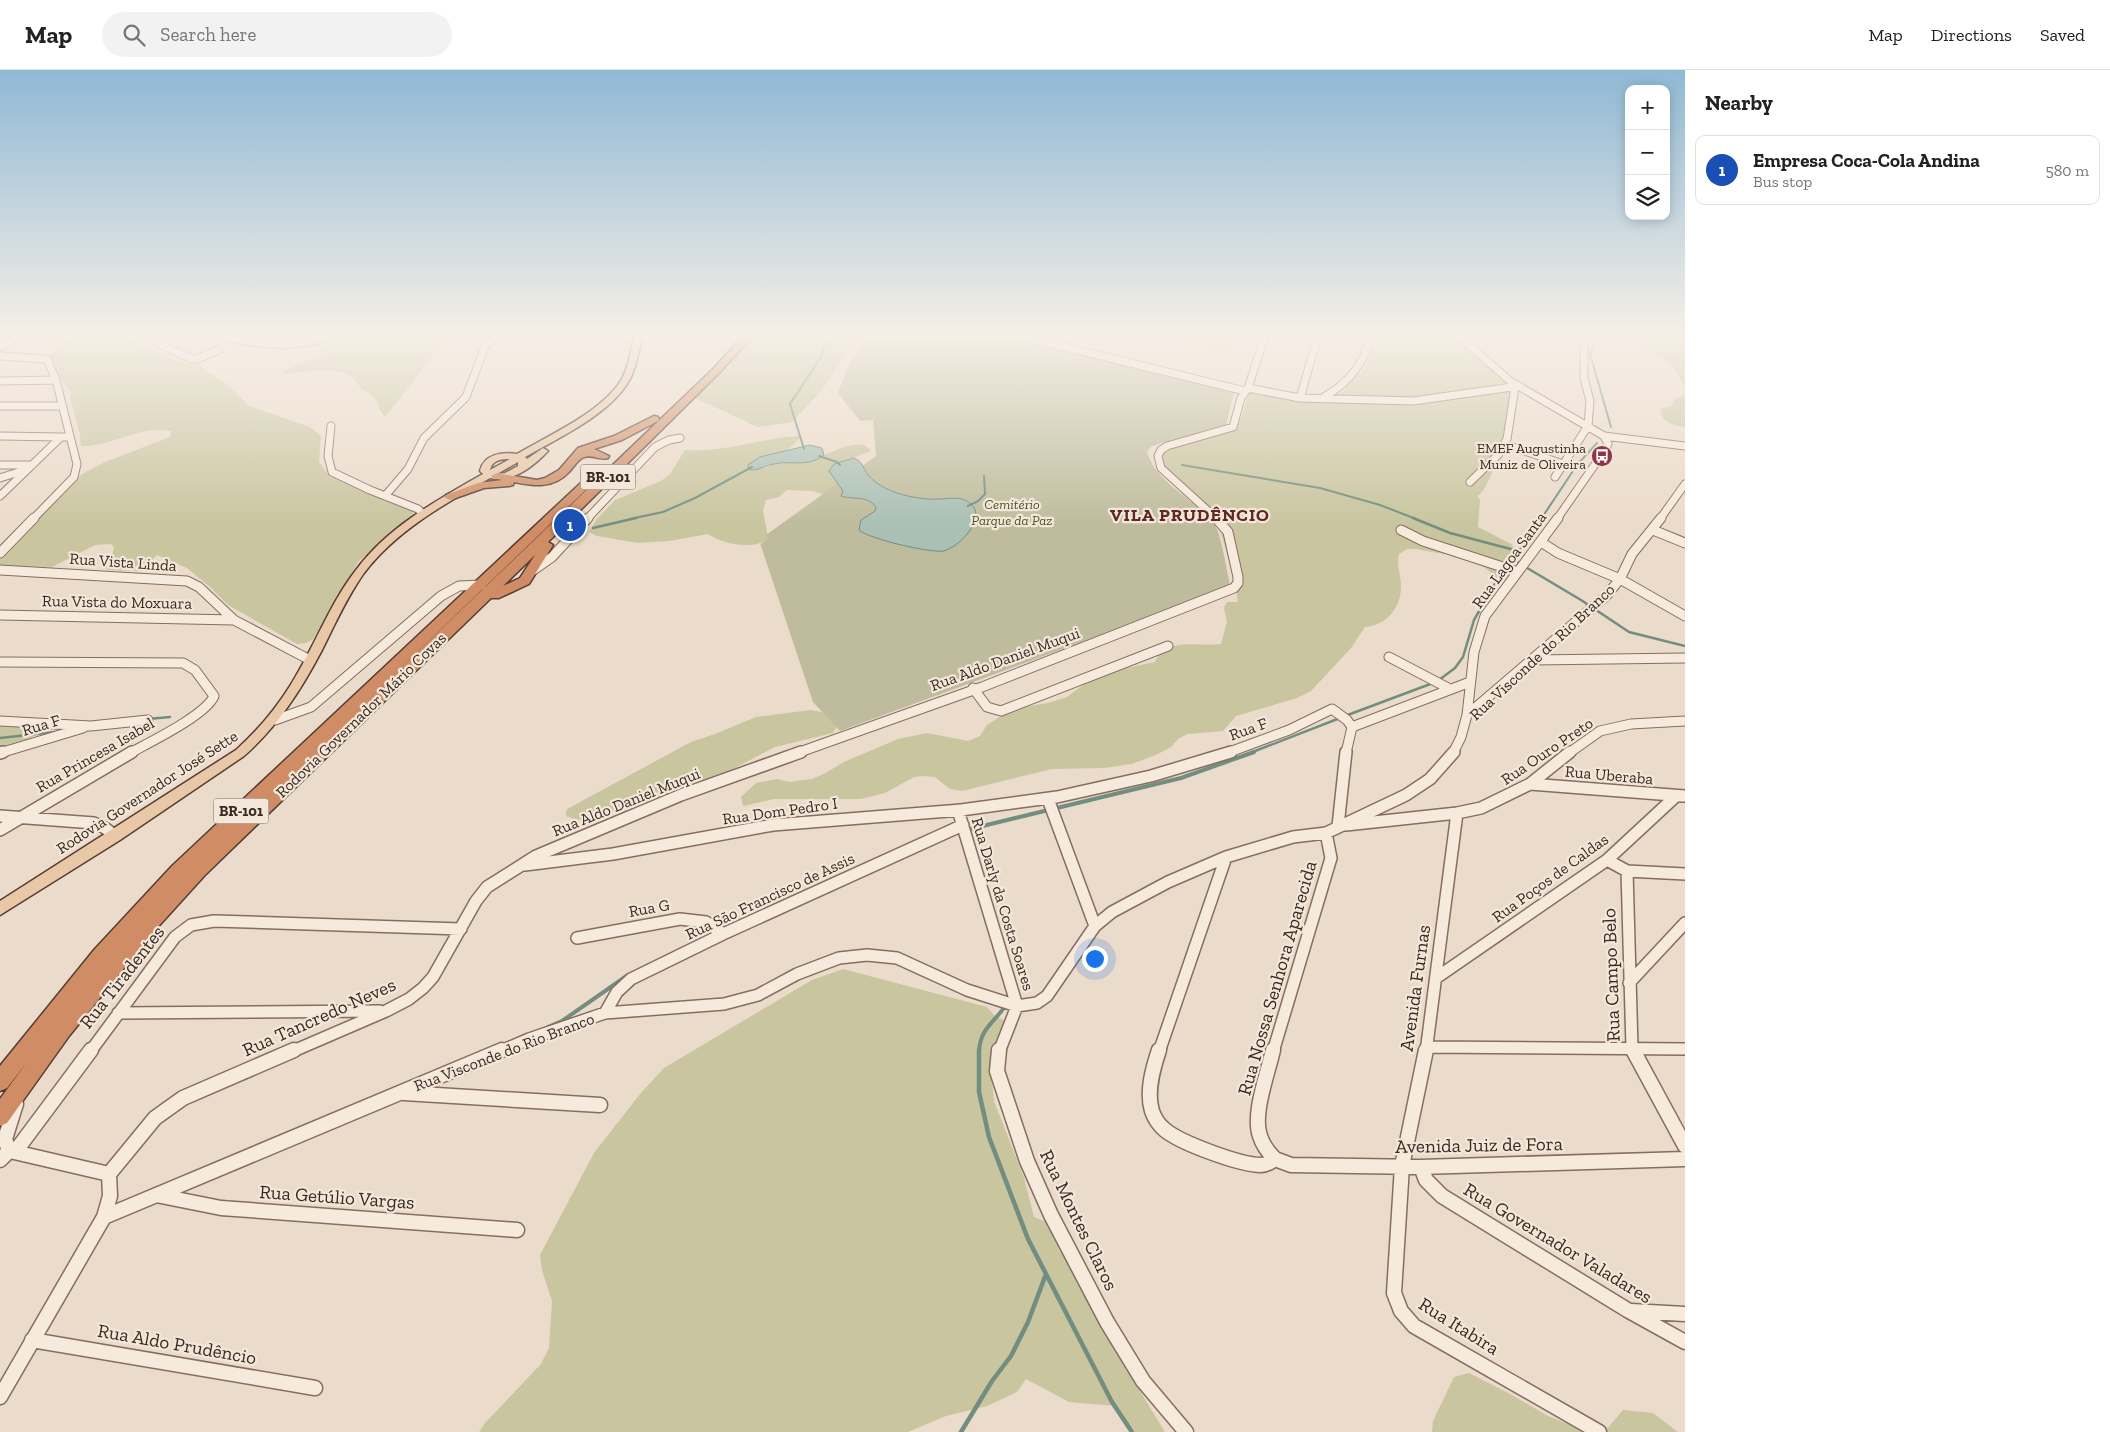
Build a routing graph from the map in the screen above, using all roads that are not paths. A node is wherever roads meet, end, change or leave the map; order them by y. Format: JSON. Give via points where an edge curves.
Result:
{"nodes":[{"id":1,"x":61,"y":400,"type":"edge"},
{"id":2,"x":463,"y":400,"type":"edge"},
{"id":3,"x":609,"y":400,"type":"edge"},
{"id":4,"x":674,"y":400,"type":"edge"},
{"id":5,"x":686,"y":400,"type":"edge"},
{"id":6,"x":1242,"y":400,"type":"edge"},
{"id":7,"x":1350,"y":400,"type":"edge"},
{"id":8,"x":1435,"y":400,"type":"edge"},
{"id":9,"x":1514,"y":400,"type":"edge"},
{"id":10,"x":1540,"y":400,"type":"edge"},
{"id":11,"x":1590,"y":400,"type":"edge"},
{"id":12,"x":0,"y":406,"type":"edge"},
{"id":13,"x":62,"y":406,"type":"junction"},
{"id":14,"x":654,"y":419,"type":"junction"},
{"id":15,"x":578,"y":421,"type":"junction"},
{"id":16,"x":331,"y":426,"type":"dead end"},
{"id":17,"x":1588,"y":426,"type":"junction"},
{"id":18,"x":0,"y":436,"type":"edge"},
{"id":19,"x":1604,"y":436,"type":"junction"},
{"id":20,"x":65,"y":437,"type":"junction"},
{"id":21,"x":680,"y":438,"type":"dead end"},
{"id":22,"x":614,"y":439,"type":"junction"},
{"id":23,"x":632,"y":439,"type":"junction"},
{"id":24,"x":1504,"y":444,"type":"junction"},
{"id":25,"x":1685,"y":446,"type":"edge"},
{"id":26,"x":573,"y":458,"type":"junction"},
{"id":27,"x":517,"y":462,"type":"junction"},
{"id":28,"x":1563,"y":464,"type":"junction"},
{"id":29,"x":0,"y":465,"type":"edge"},
{"id":30,"x":30,"y":467,"type":"junction"},
{"id":31,"x":490,"y":474,"type":"junction"},
{"id":32,"x":1555,"y":477,"type":"dead end"},
{"id":33,"x":0,"y":478,"type":"edge"},
{"id":34,"x":531,"y":481,"type":"junction"},
{"id":35,"x":1470,"y":482,"type":"dead end"},
{"id":36,"x":1684,"y":489,"type":"edge"},
{"id":37,"x":594,"y":490,"type":"junction"},
{"id":38,"x":0,"y":496,"type":"edge"},
{"id":39,"x":385,"y":496,"type":"junction"},
{"id":40,"x":450,"y":497,"type":"junction"},
{"id":41,"x":423,"y":514,"type":"junction"},
{"id":42,"x":562,"y":522,"type":"junction"},
{"id":43,"x":1401,"y":530,"type":"dead end"},
{"id":44,"x":1653,"y":530,"type":"junction"},
{"id":45,"x":1541,"y":542,"type":"junction"},
{"id":46,"x":1685,"y":543,"type":"edge"},
{"id":47,"x":0,"y":553,"type":"edge"},
{"id":48,"x":546,"y":556,"type":"junction"},
{"id":49,"x":0,"y":570,"type":"edge"},
{"id":50,"x":1518,"y":572,"type":"junction"},
{"id":51,"x":506,"y":577,"type":"junction"},
{"id":52,"x":1620,"y":579,"type":"junction"},
{"id":53,"x":481,"y":585,"type":"junction"},
{"id":54,"x":0,"y":615,"type":"edge"},
{"id":55,"x":1685,"y":616,"type":"edge"},
{"id":56,"x":234,"y":620,"type":"junction"},
{"id":57,"x":1168,"y":646,"type":"dead end"},
{"id":58,"x":1389,"y":657,"type":"dead end"},
{"id":59,"x":1685,"y":658,"type":"edge"},
{"id":60,"x":310,"y":660,"type":"junction"},
{"id":61,"x":1533,"y":660,"type":"junction"},
{"id":62,"x":0,"y":662,"type":"edge"},
{"id":63,"x":1470,"y":682,"type":"junction"},
{"id":64,"x":973,"y":688,"type":"junction"},
{"id":65,"x":1450,"y":689,"type":"junction"},
{"id":66,"x":1467,"y":715,"type":"junction"},
{"id":67,"x":148,"y":720,"type":"dead end"},
{"id":68,"x":275,"y":720,"type":"junction"},
{"id":69,"x":0,"y":721,"type":"edge"},
{"id":70,"x":1685,"y":721,"type":"edge"},
{"id":71,"x":90,"y":726,"type":"junction"},
{"id":72,"x":1352,"y":727,"type":"junction"},
{"id":73,"x":0,"y":753,"type":"edge"},
{"id":74,"x":1530,"y":784,"type":"junction"},
{"id":75,"x":1681,"y":796,"type":"edge"},
{"id":76,"x":1048,"y":799,"type":"junction"},
{"id":77,"x":958,"y":810,"type":"junction"},
{"id":78,"x":1457,"y":813,"type":"junction"},
{"id":79,"x":0,"y":816,"type":"edge"},
{"id":80,"x":19,"y":817,"type":"junction"},
{"id":81,"x":963,"y":825,"type":"junction"},
{"id":82,"x":1338,"y":826,"type":"junction"},
{"id":83,"x":0,"y":830,"type":"edge"},
{"id":84,"x":1326,"y":833,"type":"junction"},
{"id":85,"x":115,"y":836,"type":"junction"},
{"id":86,"x":1226,"y":857,"type":"junction"},
{"id":87,"x":1607,"y":860,"type":"junction"},
{"id":88,"x":518,"y":866,"type":"junction"},
{"id":89,"x":1627,"y":871,"type":"junction"},
{"id":90,"x":1685,"y":874,"type":"edge"},
{"id":91,"x":0,"y":909,"type":"edge"},
{"id":92,"x":1685,"y":923,"type":"edge"},
{"id":93,"x":1095,"y":926,"type":"junction"},
{"id":94,"x":461,"y":929,"type":"junction"},
{"id":95,"x":723,"y":934,"type":"junction"},
{"id":96,"x":577,"y":938,"type":"dead end"},
{"id":97,"x":1436,"y":978,"type":"junction"},
{"id":98,"x":1628,"y":984,"type":"junction"},
{"id":99,"x":1017,"y":1006,"type":"junction"},
{"id":100,"x":386,"y":1010,"type":"junction"},
{"id":101,"x":118,"y":1013,"type":"junction"},
{"id":102,"x":604,"y":1013,"type":"junction"},
{"id":103,"x":1427,"y":1047,"type":"junction"},
{"id":104,"x":1632,"y":1048,"type":"junction"},
{"id":105,"x":1685,"y":1049,"type":"edge"},
{"id":106,"x":0,"y":1081,"type":"edge"},
{"id":107,"x":22,"y":1084,"type":"junction"},
{"id":108,"x":401,"y":1093,"type":"junction"},
{"id":109,"x":600,"y":1105,"type":"dead end"},
{"id":110,"x":0,"y":1116,"type":"edge"},
{"id":111,"x":1685,"y":1146,"type":"edge"},
{"id":112,"x":8,"y":1154,"type":"edge"},
{"id":113,"x":1685,"y":1158,"type":"edge"},
{"id":114,"x":1275,"y":1160,"type":"junction"},
{"id":115,"x":1402,"y":1166,"type":"junction"},
{"id":116,"x":1421,"y":1167,"type":"junction"},
{"id":117,"x":110,"y":1174,"type":"junction"},
{"id":118,"x":156,"y":1195,"type":"junction"},
{"id":119,"x":104,"y":1217,"type":"junction"},
{"id":120,"x":517,"y":1230,"type":"dead end"},
{"id":121,"x":1629,"y":1311,"type":"junction"},
{"id":122,"x":1685,"y":1314,"type":"edge"},
{"id":123,"x":32,"y":1340,"type":"junction"},
{"id":124,"x":1685,"y":1342,"type":"edge"},
{"id":125,"x":316,"y":1388,"type":"dead end"},
{"id":126,"x":0,"y":1397,"type":"edge"},
{"id":127,"x":1186,"y":1432,"type":"edge"},
{"id":128,"x":1599,"y":1432,"type":"edge"}],
"edges":[{"from":1,"to":13,"type":"street"},
{"from":2,"to":39,"type":"street","via":[[424,438],[408,470]]},
{"from":3,"to":15,"type":"main road"},
{"from":4,"to":14,"type":"highway","name":"Rodovia Governador Mário Covas","number":"BR-101"},
{"from":5,"to":37,"type":"highway","name":"Rodovia Governador Mário Covas","number":"BR-101"},
{"from":6,"to":64,"type":"street","name":"Rua Aldo Daniel Muqui","via":[[1233,426],[1167,446],[1158,456],[1161,468],[1228,532],[1238,584]]},
{"from":7,"to":8,"type":"street"},
{"from":9,"to":24,"type":"street"},
{"from":10,"to":17,"type":"street"},
{"from":11,"to":17,"type":"street"},
{"from":12,"to":13,"type":"street"},
{"from":13,"to":20,"type":"street"},
{"from":14,"to":22,"type":"highway"},
{"from":14,"to":23,"type":"highway","name":"Rodovia Governador Mário Covas","number":"BR-101"},
{"from":15,"to":27,"type":"main road"},
{"from":15,"to":27,"type":"main road","via":[[566,435]]},
{"from":16,"to":39,"type":"street","via":[[332,472]]},
{"from":17,"to":19,"type":"street"},
{"from":17,"to":28,"type":"street"},
{"from":18,"to":20,"type":"street"},
{"from":19,"to":25,"type":"street"},
{"from":19,"to":45,"type":"street","name":"Rua Lagoa Santa","via":[[1608,444],[1605,450]]},
{"from":20,"to":30,"type":"street"},
{"from":20,"to":47,"type":"street","via":[[77,464],[74,478]]},
{"from":21,"to":48,"type":"street","via":[[655,447]]},
{"from":22,"to":23,"type":"highway"},
{"from":22,"to":26,"type":"highway","via":[[585,448]]},
{"from":22,"to":26,"type":"highway","via":[[602,461],[589,452]]},
{"from":23,"to":37,"type":"highway","via":[[635,444],[596,483]]},
{"from":23,"to":51,"type":"highway","name":"Rodovia Governador Mário Covas","number":"BR-101"},
{"from":24,"to":28,"type":"street"},
{"from":24,"to":35,"type":"street","via":[[1498,455]]},
{"from":26,"to":34,"type":"highway","via":[[555,478]]},
{"from":27,"to":31,"type":"main road","via":[[504,476]]},
{"from":27,"to":31,"type":"main road","via":[[494,458],[485,466]]},
{"from":27,"to":34,"type":"highway"},
{"from":28,"to":32,"type":"street"},
{"from":29,"to":30,"type":"street"},
{"from":30,"to":33,"type":"street"},
{"from":30,"to":38,"type":"street"},
{"from":31,"to":34,"type":"highway"},
{"from":31,"to":40,"type":"main road","name":"Rodovia Governador José Sette"},
{"from":34,"to":40,"type":"highway","via":[[492,484]]},
{"from":36,"to":44,"type":"street","name":"Rua Visconde do Rio Branco"},
{"from":37,"to":42,"type":"highway","name":"Rodovia Governador Mário Covas","number":"BR-101"},
{"from":39,"to":41,"type":"street"},
{"from":40,"to":41,"type":"main road","name":"Rodovia Governador José Sette"},
{"from":41,"to":60,"type":"main road","name":"Rodovia Governador José Sette","via":[[396,534],[360,570]]},
{"from":42,"to":48,"type":"highway"},
{"from":42,"to":51,"type":"highway","name":"Rodovia Governador Mário Covas","number":"BR-101"},
{"from":43,"to":50,"type":"street","via":[[1423,541]]},
{"from":44,"to":46,"type":"street"},
{"from":44,"to":52,"type":"street","name":"Rua Visconde do Rio Branco","via":[[1632,554]]},
{"from":45,"to":50,"type":"street","name":"Rua Lagoa Santa"},
{"from":45,"to":52,"type":"street","via":[[1558,553]]},
{"from":48,"to":51,"type":"highway","via":[[525,581]]},
{"from":49,"to":56,"type":"street","name":"Rua Vista Linda","via":[[187,581],[199,587]]},
{"from":50,"to":63,"type":"street","name":"Rua Lagoa Santa","via":[[1481,625]]},
{"from":51,"to":53,"type":"highway","name":"Rodovia Governador Mário Covas","number":"BR-101"},
{"from":51,"to":107,"type":"highway","name":"Rodovia Governador Mário Covas","number":"BR-101","via":[[491,596],[461,620],[199,870],[62,1030]]},
{"from":52,"to":55,"type":"street"},
{"from":52,"to":61,"type":"street","name":"Rua Visconde do Rio Branco"},
{"from":53,"to":68,"type":"street","via":[[460,586],[441,596],[311,707]]},
{"from":53,"to":106,"type":"highway","name":"Rodovia Governador Mário Covas","number":"BR-101","via":[[178,871],[100,956]]},
{"from":54,"to":56,"type":"street","name":"Rua Vista do Moxuara"},
{"from":56,"to":60,"type":"street","name":"Rua Vista Linda"},
{"from":57,"to":64,"type":"street","via":[[1001,711],[986,707]]},
{"from":58,"to":65,"type":"street"},
{"from":59,"to":61,"type":"street"},
{"from":60,"to":68,"type":"main road","name":"Rodovia Governador José Sette","via":[[294,693]]},
{"from":61,"to":66,"type":"street","name":"Rua Visconde do Rio Branco"},
{"from":62,"to":80,"type":"street","name":"Rua Princesa Isabel","via":[[183,663],[195,670],[213,692],[213,700],[206,708]]},
{"from":63,"to":65,"type":"street"},
{"from":63,"to":66,"type":"street","name":"Rua Lagoa Santa"},
{"from":64,"to":88,"type":"street","name":"Rua Aldo Daniel Muqui","via":[[681,795]]},
{"from":65,"to":72,"type":"street"},
{"from":66,"to":82,"type":"street","name":"Rua Visconde do Rio Branco","via":[[1453,754],[1430,779],[1406,795]]},
{"from":67,"to":71,"type":"street"},
{"from":68,"to":85,"type":"main road","name":"Rodovia Governador José Sette","via":[[240,753]]},
{"from":69,"to":71,"type":"street"},
{"from":70,"to":74,"type":"street","name":"Rua Ouro Preto","via":[[1631,724],[1600,731]]},
{"from":71,"to":73,"type":"street","name":"Rua F"},
{"from":72,"to":76,"type":"street","name":"Rua F","via":[[1343,716],[1332,710],[1304,724],[1194,764]]},
{"from":72,"to":82,"type":"street","via":[[1344,761]]},
{"from":74,"to":75,"type":"street","name":"Rua Uberaba"},
{"from":74,"to":78,"type":"street","name":"Rua Ouro Preto","via":[[1481,808]]},
{"from":75,"to":87,"type":"street","name":"Rua Poços de Caldas"},
{"from":76,"to":77,"type":"street","name":"Rua Dom Pedro I"},
{"from":76,"to":93,"type":"street"},
{"from":77,"to":81,"type":"street","name":"Rua Darly da Costa Soares"},
{"from":77,"to":88,"type":"street","name":"Rua Dom Pedro I","via":[[780,824],[675,844]]},
{"from":78,"to":82,"type":"street","name":"Rua Ouro Preto"},
{"from":78,"to":97,"type":"street","name":"Avenida Furnas"},
{"from":79,"to":80,"type":"street"},
{"from":80,"to":83,"type":"street","name":"Rua Princesa Isabel"},
{"from":80,"to":85,"type":"street","via":[[94,824]]},
{"from":81,"to":95,"type":"street","name":"Rua São Francisco de Assis"},
{"from":81,"to":99,"type":"street","name":"Rua Darly da Costa Soares"},
{"from":82,"to":84,"type":"street","name":"Rua Visconde do Rio Branco"},
{"from":84,"to":86,"type":"street","name":"Rua Visconde do Rio Branco","via":[[1293,837]]},
{"from":84,"to":114,"type":"street","name":"Rua Nossa Senhora Aparecida","via":[[1331,858],[1276,1040],[1258,1119],[1259,1134]]},
{"from":85,"to":91,"type":"main road","name":"Rodovia Governador José Sette"},
{"from":86,"to":93,"type":"street","name":"Rua Visconde do Rio Branco","via":[[1130,901]]},
{"from":86,"to":114,"type":"street","via":[[1152,1074],[1152,1111],[1164,1129],[1189,1143],[1242,1162],[1263,1166]]},
{"from":87,"to":89,"type":"street"},
{"from":87,"to":97,"type":"street","name":"Rua Poços de Caldas"},
{"from":88,"to":94,"type":"street","name":"Rua Tancredo Neves","via":[[487,887]]},
{"from":89,"to":90,"type":"street"},
{"from":89,"to":98,"type":"street","name":"Rua Campo Belo"},
{"from":92,"to":98,"type":"street"},
{"from":93,"to":99,"type":"street","name":"Rua Visconde do Rio Branco","via":[[1047,996],[1037,1003]]},
{"from":94,"to":100,"type":"street","name":"Rua Tancredo Neves","via":[[423,988]]},
{"from":94,"to":101,"type":"street","name":"Rua Tiradentes","via":[[203,922],[191,925],[175,937]]},
{"from":95,"to":96,"type":"street","name":"Rua G","via":[[712,924],[688,919]]},
{"from":95,"to":102,"type":"street","name":"Rua São Francisco de Assis","via":[[631,979],[617,992]]},
{"from":97,"to":103,"type":"street","name":"Avenida Furnas"},
{"from":98,"to":104,"type":"street","name":"Rua Campo Belo"},
{"from":99,"to":102,"type":"street","name":"Rua Visconde do Rio Branco","via":[[967,990],[897,958],[867,955],[839,958],[797,974],[758,995],[724,1004]]},
{"from":99,"to":127,"type":"street","name":"Rua Montes Claros","via":[[998,1050],[996,1071],[1027,1161],[1051,1215],[1107,1322],[1143,1381]]},
{"from":100,"to":101,"type":"street"},
{"from":100,"to":117,"type":"street","name":"Rua Tancredo Neves","via":[[175,1103],[155,1118]]},
{"from":101,"to":112,"type":"street","name":"Rua Tiradentes"},
{"from":102,"to":108,"type":"street","name":"Rua Visconde do Rio Branco","via":[[529,1039]]},
{"from":103,"to":104,"type":"street"},
{"from":103,"to":115,"type":"street","name":"Avenida Furnas"},
{"from":104,"to":105,"type":"street"},
{"from":104,"to":111,"type":"street","name":"Rua Campo Belo"},
{"from":107,"to":110,"type":"highway","name":"Rodovia Governador Mário Covas","number":"BR-101"},
{"from":107,"to":112,"type":"street","via":[[5,1139]]},
{"from":108,"to":109,"type":"street"},
{"from":108,"to":118,"type":"street","name":"Rua Visconde do Rio Branco"},
{"from":112,"to":117,"type":"street"},
{"from":113,"to":116,"type":"street","name":"Avenida Juiz de Fora"},
{"from":114,"to":115,"type":"street","name":"Avenida Juiz de Fora","via":[[1291,1165]]},
{"from":115,"to":116,"type":"street","name":"Avenida Juiz de Fora"},
{"from":115,"to":128,"type":"street","name":"Rua Itabira","via":[[1394,1293],[1396,1305],[1403,1316],[1414,1326]]},
{"from":116,"to":121,"type":"street","name":"Rua Governador Valadares","via":[[1428,1184],[1442,1196]]},
{"from":117,"to":119,"type":"street","via":[[110,1203]]},
{"from":118,"to":119,"type":"street","name":"Rua Visconde do Rio Branco"},
{"from":118,"to":120,"type":"street","name":"Rua Getúlio Vargas","via":[[220,1208]]},
{"from":119,"to":123,"type":"street"},
{"from":121,"to":122,"type":"street"},
{"from":121,"to":124,"type":"street","name":"Rua Governador Valadares"},
{"from":123,"to":125,"type":"street","name":"Rua Aldo Prudêncio"},
{"from":123,"to":126,"type":"street"}]}
